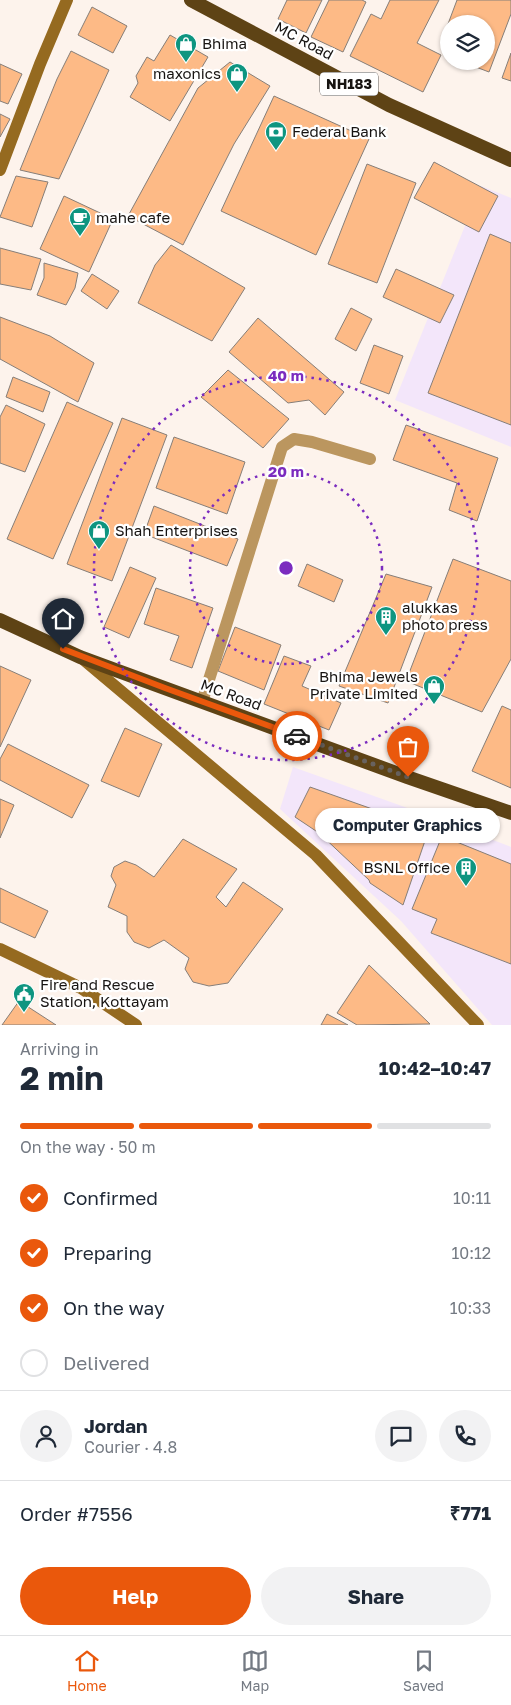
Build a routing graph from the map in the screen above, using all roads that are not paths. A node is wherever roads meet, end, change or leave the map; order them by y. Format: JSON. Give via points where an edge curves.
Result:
{"nodes":[{"id":1,"x":67,"y":0,"type":"edge"},
{"id":2,"x":191,"y":0,"type":"edge"},
{"id":3,"x":511,"y":160,"type":"edge"},
{"id":4,"x":0,"y":170,"type":"edge"},
{"id":5,"x":370,"y":459,"type":"dead end"},
{"id":6,"x":0,"y":620,"type":"edge"},
{"id":7,"x":80,"y":656,"type":"junction"},
{"id":8,"x":202,"y":702,"type":"junction"},
{"id":9,"x":511,"y":813,"type":"edge"},
{"id":10,"x":0,"y":949,"type":"edge"},
{"id":11,"x":136,"y":1025,"type":"edge"},
{"id":12,"x":478,"y":1025,"type":"edge"}],
"edges":[{"from":1,"to":4,"type":"main road"},
{"from":2,"to":3,"type":"highway","name":"MC Road","number":"NH183","via":[[389,105]]},
{"from":5,"to":8,"type":"street","via":[[294,439],[282,447]]},
{"from":6,"to":7,"type":"highway","name":"MC Road"},
{"from":7,"to":8,"type":"highway","name":"MC Road"},
{"from":7,"to":12,"type":"main road","via":[[316,855]]},
{"from":8,"to":9,"type":"highway","name":"MC Road"},
{"from":10,"to":11,"type":"main road","via":[[81,988]]}]}
